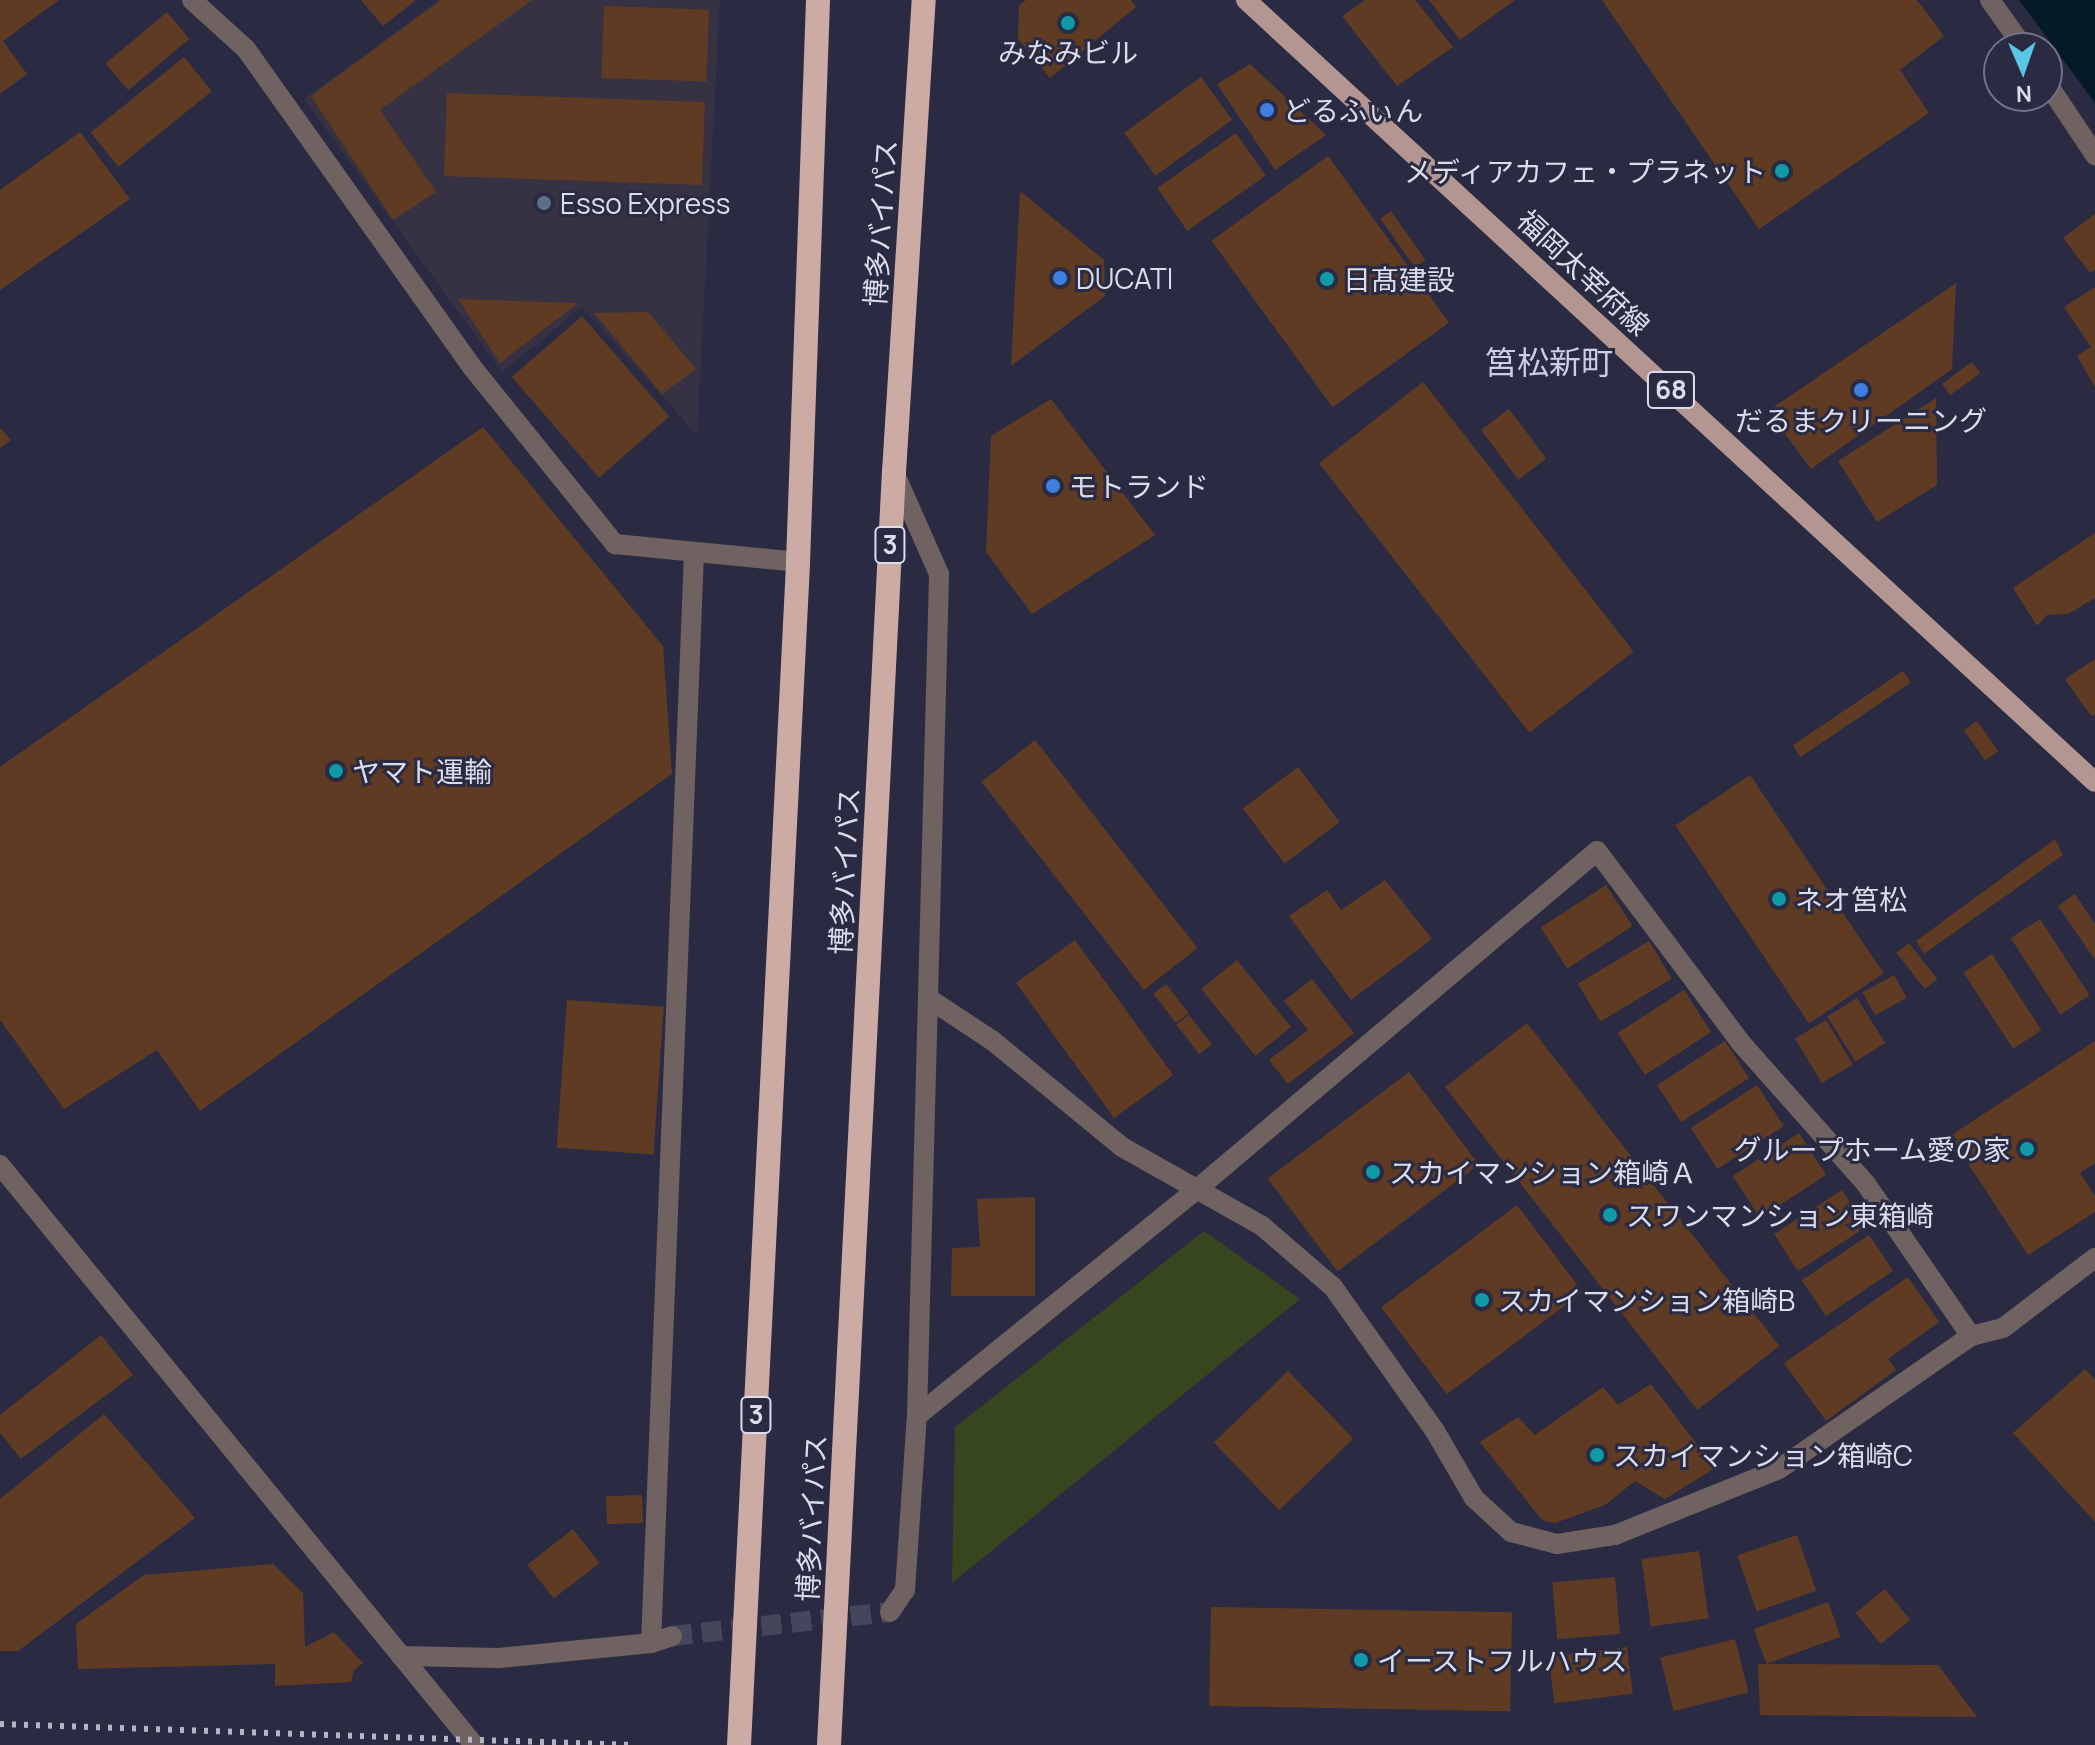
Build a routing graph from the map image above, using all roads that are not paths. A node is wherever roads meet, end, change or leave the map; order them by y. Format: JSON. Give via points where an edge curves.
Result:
{"nodes":[{"id":1,"x":192,"y":0,"type":"edge"},
{"id":2,"x":818,"y":0,"type":"edge"},
{"id":3,"x":924,"y":0,"type":"edge"},
{"id":4,"x":1246,"y":0,"type":"edge"},
{"id":5,"x":1990,"y":0,"type":"edge"},
{"id":6,"x":2013,"y":32,"type":"edge"},
{"id":7,"x":2063,"y":107,"type":"edge"},
{"id":8,"x":2095,"y":155,"type":"edge"},
{"id":9,"x":894,"y":472,"type":"junction"},
{"id":10,"x":694,"y":555,"type":"junction"},
{"id":11,"x":798,"y":562,"type":"junction"},
{"id":12,"x":2095,"y":782,"type":"edge"},
{"id":13,"x":928,"y":998,"type":"junction"},
{"id":14,"x":0,"y":1165,"type":"edge"},
{"id":15,"x":1196,"y":1190,"type":"junction"},
{"id":16,"x":2095,"y":1258,"type":"edge"},
{"id":17,"x":1971,"y":1336,"type":"junction"},
{"id":18,"x":917,"y":1416,"type":"junction"},
{"id":19,"x":890,"y":1612,"type":"dead end"},
{"id":20,"x":672,"y":1636,"type":"tunnel mouth"},
{"id":21,"x":651,"y":1643,"type":"junction"},
{"id":22,"x":401,"y":1656,"type":"junction"},
{"id":23,"x":474,"y":1745,"type":"edge"},
{"id":24,"x":739,"y":1745,"type":"edge"},
{"id":25,"x":829,"y":1745,"type":"edge"}],
"edges":[{"from":1,"to":10,"type":"street","via":[[246,49],[472,367],[615,544]]},
{"from":2,"to":11,"type":"highway","number":"3"},
{"from":3,"to":9,"type":"highway","name":"博多バイパス","number":"3"},
{"from":4,"to":12,"type":"main road","name":"福岡太宰府線","number":"68"},
{"from":5,"to":6,"type":"street"},
{"from":7,"to":8,"type":"street"},
{"from":9,"to":13,"type":"street","via":[[939,574]]},
{"from":9,"to":25,"type":"highway","name":"博多バイパス","number":"3"},
{"from":10,"to":11,"type":"street"},
{"from":10,"to":21,"type":"street"},
{"from":11,"to":24,"type":"highway","number":"3"},
{"from":13,"to":15,"type":"street","via":[[993,1041],[1122,1147]]},
{"from":13,"to":18,"type":"street"},
{"from":14,"to":22,"type":"street"},
{"from":15,"to":17,"type":"street","via":[[1262,1226],[1333,1287],[1435,1431],[1474,1498],[1511,1532],[1557,1544],[1615,1535],[1779,1469]]},
{"from":15,"to":17,"type":"street","via":[[1597,851],[1741,1043],[1866,1184]]},
{"from":15,"to":18,"type":"street"},
{"from":16,"to":17,"type":"street","via":[[2003,1328]]},
{"from":18,"to":19,"type":"street","via":[[905,1590]]},
{"from":20,"to":21,"type":"street"},
{"from":21,"to":22,"type":"street","via":[[499,1658]]},
{"from":22,"to":23,"type":"street"}]}
